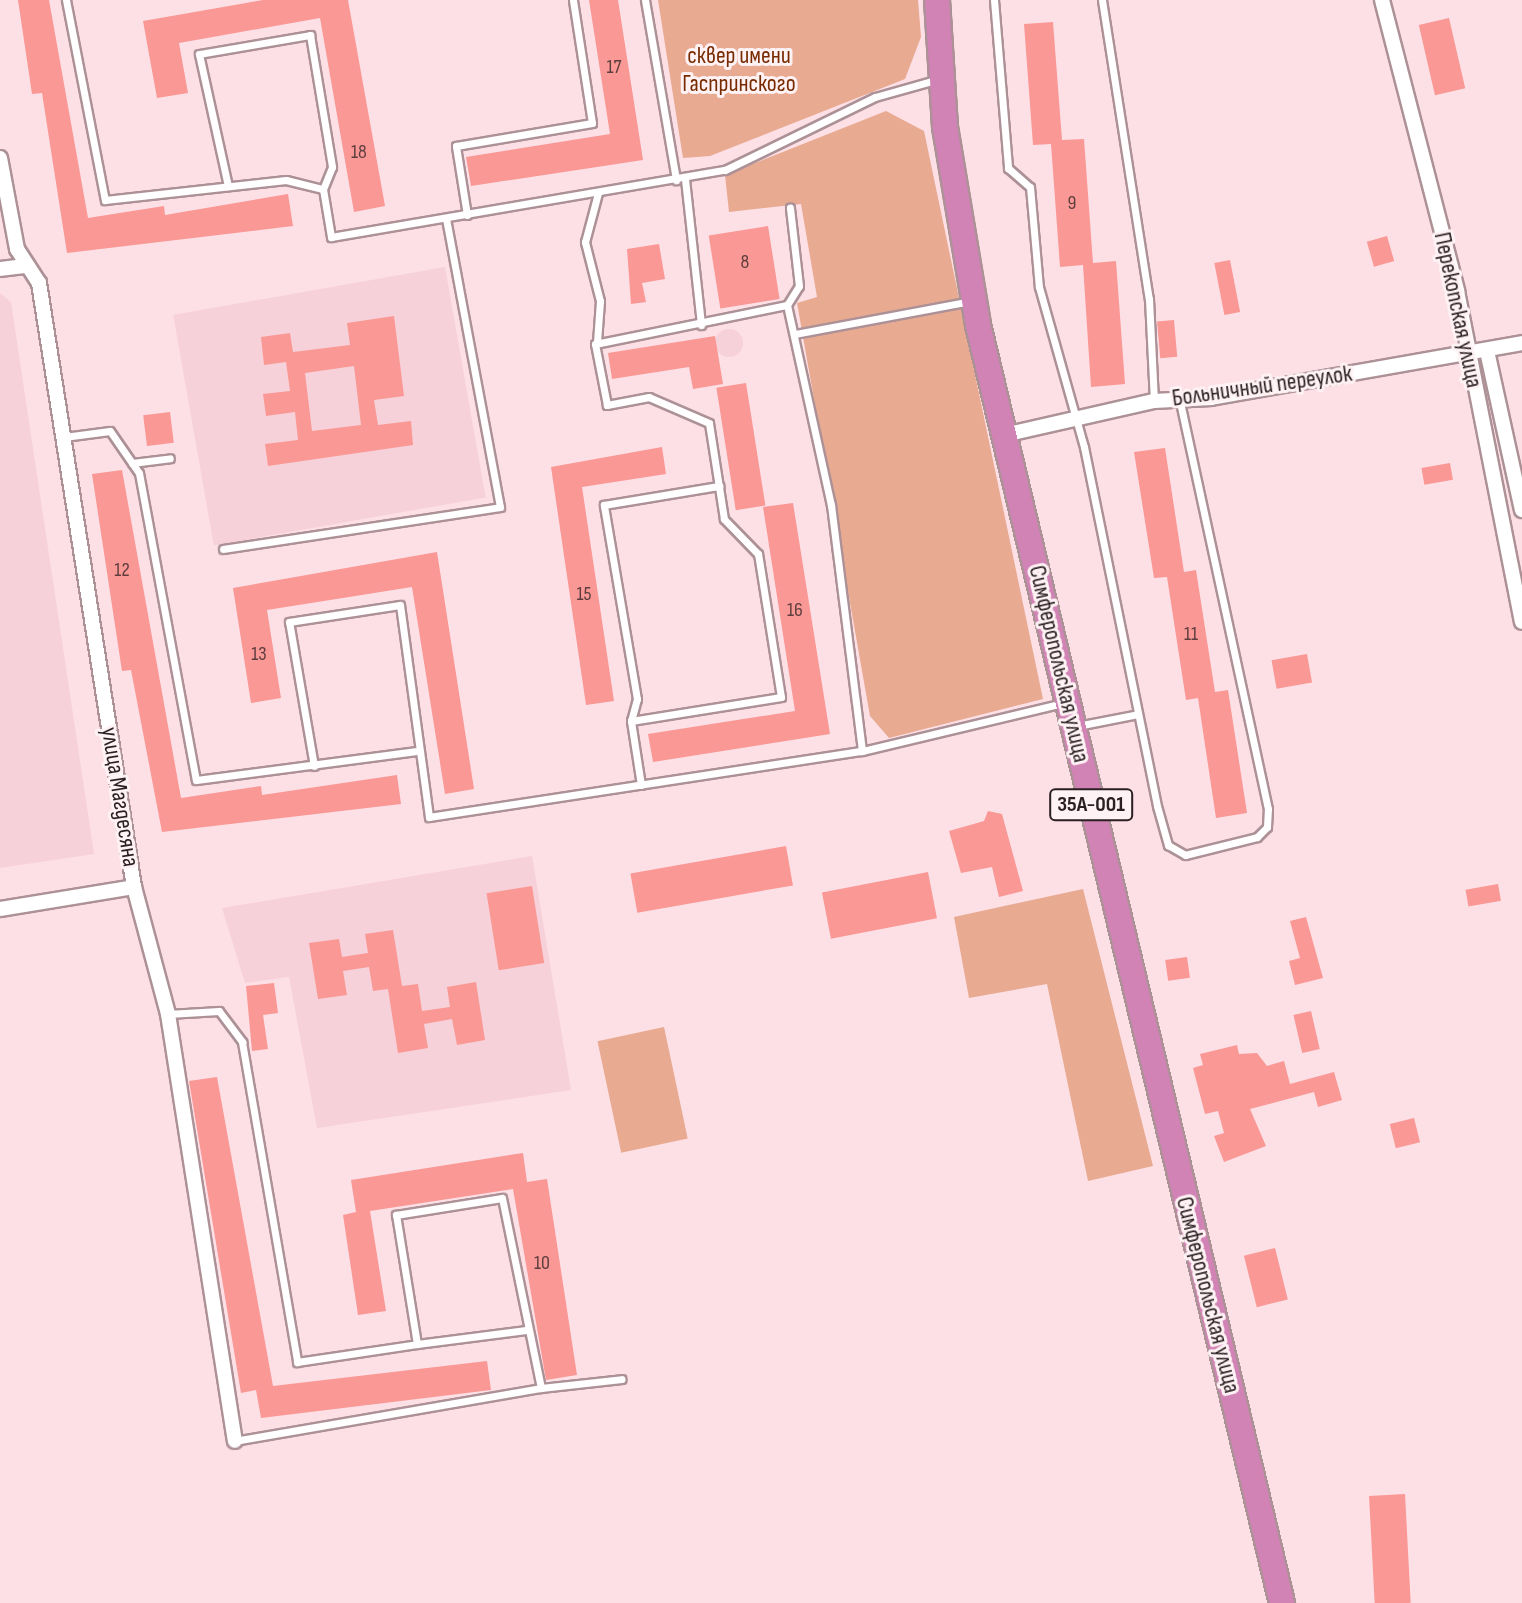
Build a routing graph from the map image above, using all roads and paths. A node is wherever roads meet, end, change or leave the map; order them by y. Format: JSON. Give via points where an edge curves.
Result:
{"nodes":[{"id":1,"x":66,"y":0,"type":"edge"},
{"id":2,"x":573,"y":0,"type":"edge"},
{"id":3,"x":645,"y":0,"type":"edge"},
{"id":4,"x":937,"y":0,"type":"edge"},
{"id":5,"x":994,"y":0,"type":"edge"},
{"id":6,"x":1102,"y":0,"type":"edge"},
{"id":7,"x":1382,"y":0,"type":"edge"},
{"id":8,"x":942,"y":79,"type":"junction"},
{"id":9,"x":0,"y":158,"type":"edge"},
{"id":10,"x":685,"y":179,"type":"junction"},
{"id":11,"x":676,"y":180,"type":"junction"},
{"id":12,"x":228,"y":186,"type":"junction"},
{"id":13,"x":323,"y":189,"type":"junction"},
{"id":14,"x":598,"y":193,"type":"junction"},
{"id":15,"x":790,"y":208,"type":"dead end"},
{"id":16,"x":467,"y":215,"type":"junction"},
{"id":17,"x":446,"y":218,"type":"junction"},
{"id":18,"x":24,"y":266,"type":"junction"},
{"id":19,"x":0,"y":269,"type":"edge"},
{"id":20,"x":973,"y":301,"type":"junction"},
{"id":21,"x":787,"y":305,"type":"junction"},
{"id":22,"x":701,"y":325,"type":"junction"},
{"id":23,"x":795,"y":334,"type":"junction"},
{"id":24,"x":597,"y":342,"type":"junction"},
{"id":25,"x":1522,"y":343,"type":"edge"},
{"id":26,"x":1487,"y":351,"type":"junction"},
{"id":27,"x":1468,"y":356,"type":"junction"},
{"id":28,"x":1179,"y":399,"type":"junction"},
{"id":29,"x":1154,"y":401,"type":"junction"},
{"id":30,"x":1071,"y":419,"type":"junction"},
{"id":31,"x":1004,"y":435,"type":"junction"},
{"id":32,"x":64,"y":437,"type":"junction"},
{"id":33,"x":170,"y":458,"type":"dead end"},
{"id":34,"x":132,"y":463,"type":"junction"},
{"id":35,"x":719,"y":486,"type":"junction"},
{"id":36,"x":1522,"y":510,"type":"edge"},
{"id":37,"x":223,"y":549,"type":"dead end"},
{"id":38,"x":1522,"y":622,"type":"edge"},
{"id":39,"x":1069,"y":701,"type":"junction"},
{"id":40,"x":1138,"y":714,"type":"junction"},
{"id":41,"x":631,"y":721,"type":"junction"},
{"id":42,"x":1074,"y":727,"type":"junction"},
{"id":43,"x":415,"y":751,"type":"junction"},
{"id":44,"x":862,"y":751,"type":"junction"},
{"id":45,"x":314,"y":766,"type":"junction"},
{"id":46,"x":641,"y":785,"type":"junction"},
{"id":47,"x":134,"y":887,"type":"junction"},
{"id":48,"x":0,"y":909,"type":"edge"},
{"id":49,"x":168,"y":1014,"type":"junction"},
{"id":50,"x":526,"y":1330,"type":"junction"},
{"id":51,"x":417,"y":1344,"type":"junction"},
{"id":52,"x":622,"y":1379,"type":"dead end"},
{"id":53,"x":541,"y":1388,"type":"junction"},
{"id":54,"x":235,"y":1441,"type":"joint"},
{"id":55,"x":1282,"y":1603,"type":"edge"}],
"edges":[{"from":1,"to":12,"type":"lane","via":[[105,200]]},
{"from":2,"to":16,"type":"lane","via":[[592,123],[456,146]]},
{"from":3,"to":11,"type":"lane"},
{"from":4,"to":8,"type":"highway","name":"Симферопольская улица","number":"35А-001"},
{"from":5,"to":30,"type":"lane","via":[[1008,168],[1030,187],[1039,287]]},
{"from":6,"to":29,"type":"lane","via":[[1149,299]]},
{"from":7,"to":27,"type":"street","name":"Перекопская улица"},
{"from":8,"to":10,"type":"lane","via":[[875,97],[725,170]]},
{"from":8,"to":20,"type":"highway","name":"Симферопольская улица","number":"35А-001"},
{"from":9,"to":18,"type":"street","name":"улица Магдесяна"},
{"from":10,"to":11,"type":"lane"},
{"from":10,"to":22,"type":"lane"},
{"from":11,"to":14,"type":"lane"},
{"from":12,"to":13,"type":"lane","via":[[286,180]]},
{"from":12,"to":13,"type":"lane","via":[[199,54],[310,35],[332,167]]},
{"from":13,"to":17,"type":"lane","via":[[331,237]]},
{"from":14,"to":16,"type":"lane"},
{"from":14,"to":24,"type":"lane","via":[[585,242],[600,301]]},
{"from":15,"to":21,"type":"lane","via":[[799,286]]},
{"from":16,"to":17,"type":"lane"},
{"from":17,"to":37,"type":"lane","via":[[500,507]]},
{"from":18,"to":19,"type":"street"},
{"from":18,"to":32,"type":"street","name":"улица Магдесяна","via":[[39,283]]},
{"from":20,"to":23,"type":"lane"},
{"from":20,"to":31,"type":"highway","name":"Симферопольская улица","number":"35А-001"},
{"from":21,"to":22,"type":"lane"},
{"from":21,"to":23,"type":"lane"},
{"from":22,"to":24,"type":"lane"},
{"from":23,"to":44,"type":"lane","via":[[831,505]]},
{"from":24,"to":35,"type":"lane","via":[[607,405],[649,397],[709,423]]},
{"from":25,"to":26,"type":"street","name":"Больничный переулок"},
{"from":26,"to":27,"type":"street","name":"Больничный переулок"},
{"from":26,"to":36,"type":"street","name":"Перекопская улица"},
{"from":27,"to":28,"type":"street","name":"Больничный переулок"},
{"from":27,"to":38,"type":"street","name":"Перекопская улица"},
{"from":28,"to":29,"type":"street","name":"Больничный переулок"},
{"from":28,"to":40,"type":"lane","via":[[1248,699],[1267,827],[1257,837],[1185,855],[1168,845]]},
{"from":29,"to":30,"type":"street","name":"Больничный переулок"},
{"from":30,"to":31,"type":"street","name":"Больничный переулок"},
{"from":30,"to":40,"type":"lane","via":[[1084,447]]},
{"from":31,"to":39,"type":"highway","name":"Симферопольская улица","number":"35А-001"},
{"from":32,"to":34,"type":"lane","via":[[110,431]]},
{"from":32,"to":47,"type":"street","name":"улица Магдесяна"},
{"from":33,"to":34,"type":"lane"},
{"from":34,"to":45,"type":"lane","via":[[196,780]]},
{"from":35,"to":41,"type":"lane","via":[[604,505],[637,699]]},
{"from":35,"to":41,"type":"lane","via":[[724,519],[758,554],[781,697]]},
{"from":39,"to":42,"type":"highway","name":"Симферопольская улица","number":"35А-001"},
{"from":39,"to":44,"type":"lane"},
{"from":40,"to":42,"type":"lane"},
{"from":41,"to":46,"type":"lane"},
{"from":42,"to":55,"type":"highway","name":"Симферопольская улица","number":"35А-001"},
{"from":43,"to":45,"type":"lane"},
{"from":43,"to":45,"type":"lane","via":[[420,725],[400,605],[289,622]]},
{"from":43,"to":46,"type":"lane","via":[[429,817]]},
{"from":44,"to":46,"type":"lane"},
{"from":47,"to":48,"type":"street"},
{"from":47,"to":49,"type":"street","name":"улица Магдесяна"},
{"from":49,"to":51,"type":"lane","via":[[219,1011],[242,1042],[297,1362]]},
{"from":49,"to":54,"type":"street","name":"улица Магдесяна"},
{"from":50,"to":51,"type":"lane"},
{"from":50,"to":51,"type":"lane","via":[[502,1198],[396,1215]]},
{"from":50,"to":53,"type":"lane"},
{"from":52,"to":53,"type":"lane"},
{"from":53,"to":54,"type":"lane"}]}
